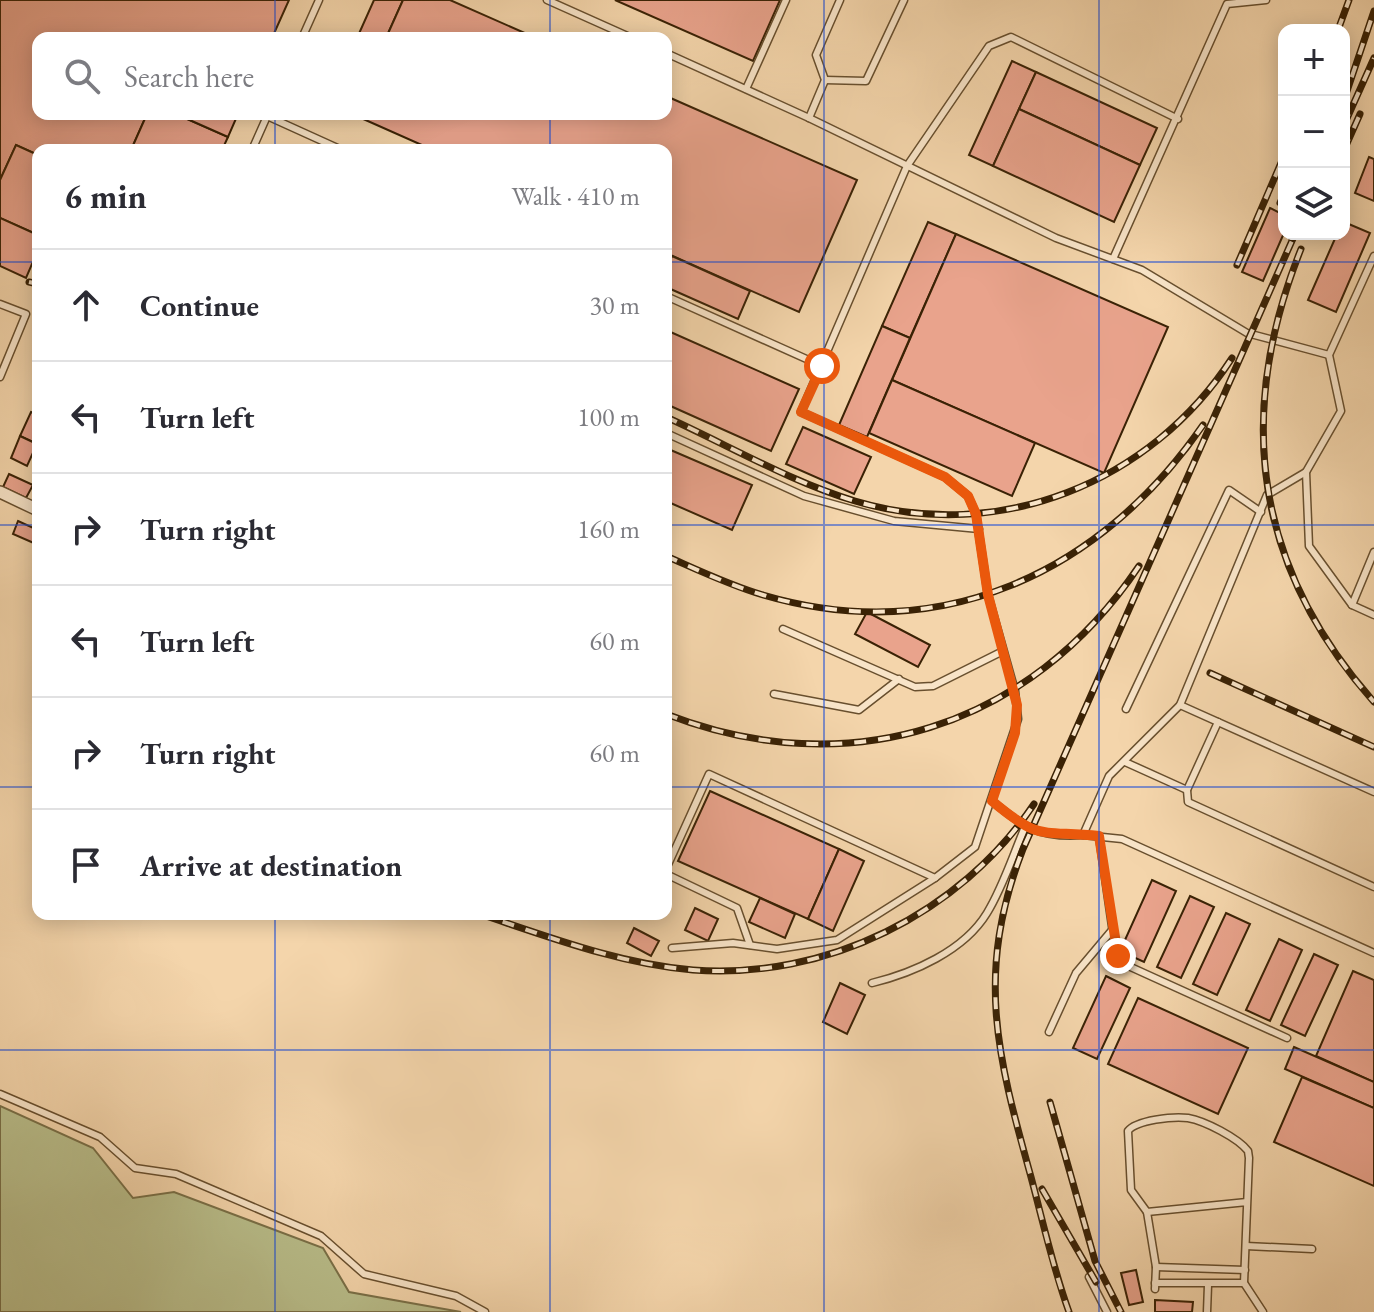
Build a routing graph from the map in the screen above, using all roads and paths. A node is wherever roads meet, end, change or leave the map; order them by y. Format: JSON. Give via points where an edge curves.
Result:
{"nodes":[{"id":1,"x":319,"y":0,"type":"edge"},
{"id":2,"x":547,"y":0,"type":"edge"},
{"id":3,"x":786,"y":0,"type":"edge"},
{"id":4,"x":840,"y":0,"type":"edge"},
{"id":5,"x":904,"y":0,"type":"edge"},
{"id":6,"x":1266,"y":0,"type":"edge"},
{"id":7,"x":1226,"y":2,"type":"edge"},
{"id":8,"x":305,"y":32,"type":"edge"},
{"id":9,"x":619,"y":32,"type":"edge"},
{"id":10,"x":672,"y":56,"type":"edge"},
{"id":11,"x":825,"y":80,"type":"junction"},
{"id":12,"x":746,"y":89,"type":"junction"},
{"id":13,"x":809,"y":118,"type":"junction"},
{"id":14,"x":1178,"y":119,"type":"junction"},
{"id":15,"x":266,"y":120,"type":"edge"},
{"id":16,"x":279,"y":120,"type":"edge"},
{"id":17,"x":255,"y":144,"type":"edge"},
{"id":18,"x":329,"y":144,"type":"edge"},
{"id":19,"x":907,"y":166,"type":"junction"},
{"id":20,"x":1374,"y":256,"type":"edge"},
{"id":21,"x":1113,"y":259,"type":"junction"},
{"id":22,"x":672,"y":299,"type":"edge"},
{"id":23,"x":0,"y":304,"type":"edge"},
{"id":24,"x":1329,"y":355,"type":"junction"},
{"id":25,"x":822,"y":366,"type":"junction"},
{"id":26,"x":0,"y":377,"type":"edge"},
{"id":27,"x":672,"y":436,"type":"edge"},
{"id":28,"x":1306,"y":472,"type":"junction"},
{"id":29,"x":0,"y":492,"type":"edge"},
{"id":30,"x":32,"y":507,"type":"edge"},
{"id":31,"x":1261,"y":512,"type":"junction"},
{"id":32,"x":979,"y":529,"type":"junction"},
{"id":33,"x":1374,"y":552,"type":"edge"},
{"id":34,"x":1352,"y":605,"type":"junction"},
{"id":35,"x":1373,"y":612,"type":"edge"},
{"id":36,"x":783,"y":629,"type":"dead end"},
{"id":37,"x":1003,"y":651,"type":"junction"},
{"id":38,"x":899,"y":679,"type":"junction"},
{"id":39,"x":774,"y":694,"type":"dead end"},
{"id":40,"x":1180,"y":705,"type":"junction"},
{"id":41,"x":1126,"y":709,"type":"dead end"},
{"id":42,"x":1218,"y":722,"type":"junction"},
{"id":43,"x":1125,"y":762,"type":"junction"},
{"id":44,"x":1187,"y":790,"type":"junction"},
{"id":45,"x":1374,"y":792,"type":"edge"},
{"id":46,"x":992,"y":801,"type":"junction"},
{"id":47,"x":1025,"y":827,"type":"junction"},
{"id":48,"x":1083,"y":835,"type":"junction"},
{"id":49,"x":1099,"y":836,"type":"junction"},
{"id":50,"x":672,"y":858,"type":"edge"},
{"id":51,"x":672,"y":875,"type":"edge"},
{"id":52,"x":935,"y":878,"type":"junction"},
{"id":53,"x":1374,"y":887,"type":"edge"},
{"id":54,"x":1113,"y":929,"type":"junction"},
{"id":55,"x":750,"y":945,"type":"junction"},
{"id":56,"x":672,"y":948,"type":"dead end"},
{"id":57,"x":1374,"y":953,"type":"edge"},
{"id":58,"x":872,"y":983,"type":"dead end"},
{"id":59,"x":1049,"y":1032,"type":"dead end"},
{"id":60,"x":1287,"y":1038,"type":"dead end"},
{"id":61,"x":0,"y":1094,"type":"edge"},
{"id":62,"x":1247,"y":1202,"type":"junction"},
{"id":63,"x":1147,"y":1212,"type":"junction"},
{"id":64,"x":1246,"y":1246,"type":"junction"},
{"id":65,"x":1312,"y":1249,"type":"dead end"},
{"id":66,"x":1156,"y":1267,"type":"junction"},
{"id":67,"x":1245,"y":1270,"type":"junction"},
{"id":68,"x":1089,"y":1277,"type":"dead end"},
{"id":69,"x":1244,"y":1283,"type":"junction"},
{"id":70,"x":1208,"y":1285,"type":"junction"},
{"id":71,"x":485,"y":1312,"type":"edge"},
{"id":72,"x":1107,"y":1312,"type":"edge"},
{"id":73,"x":1207,"y":1312,"type":"edge"},
{"id":74,"x":1263,"y":1312,"type":"edge"}],
"edges":[{"from":1,"to":8,"type":"lane"},
{"from":2,"to":9,"type":"lane"},
{"from":3,"to":12,"type":"lane"},
{"from":4,"to":11,"type":"lane","via":[[816,55]]},
{"from":5,"to":11,"type":"lane","via":[[866,81]]},
{"from":6,"to":7,"type":"lane"},
{"from":7,"to":14,"type":"lane"},
{"from":10,"to":12,"type":"lane"},
{"from":11,"to":13,"type":"lane"},
{"from":12,"to":13,"type":"lane"},
{"from":13,"to":19,"type":"lane"},
{"from":14,"to":19,"type":"lane","via":[[1011,37],[989,46]]},
{"from":14,"to":21,"type":"lane"},
{"from":15,"to":17,"type":"lane"},
{"from":16,"to":18,"type":"lane"},
{"from":19,"to":21,"type":"lane","via":[[1056,238]]},
{"from":19,"to":25,"type":"lane"},
{"from":20,"to":24,"type":"lane"},
{"from":21,"to":24,"type":"lane","via":[[1164,281],[1247,333]]},
{"from":22,"to":25,"type":"lane"},
{"from":23,"to":26,"type":"lane","via":[[26,314]]},
{"from":24,"to":28,"type":"lane","via":[[1341,411]]},
{"from":25,"to":32,"type":"lane","via":[[801,412],[954,482],[968,496]]},
{"from":27,"to":32,"type":"lane","via":[[804,496],[894,521]]},
{"from":28,"to":31,"type":"lane","via":[[1267,495]]},
{"from":28,"to":34,"type":"lane","via":[[1309,546]]},
{"from":29,"to":30,"type":"street"},
{"from":31,"to":40,"type":"lane"},
{"from":31,"to":41,"type":"lane","via":[[1229,490]]},
{"from":32,"to":37,"type":"lane"},
{"from":33,"to":34,"type":"lane"},
{"from":34,"to":35,"type":"lane"},
{"from":36,"to":38,"type":"lane"},
{"from":37,"to":38,"type":"lane","via":[[933,686],[915,687]]},
{"from":37,"to":46,"type":"lane","via":[[1018,719]]},
{"from":38,"to":39,"type":"lane","via":[[859,710]]},
{"from":40,"to":42,"type":"lane"},
{"from":40,"to":43,"type":"lane"},
{"from":42,"to":44,"type":"lane"},
{"from":42,"to":45,"type":"lane"},
{"from":43,"to":44,"type":"lane"},
{"from":43,"to":48,"type":"lane","via":[[1109,776]]},
{"from":44,"to":53,"type":"lane","via":[[1193,805]]},
{"from":46,"to":47,"type":"lane"},
{"from":46,"to":52,"type":"lane","via":[[975,847]]},
{"from":47,"to":48,"type":"lane","via":[[1056,837]]},
{"from":47,"to":58,"type":"lane","via":[[979,923],[913,973]]},
{"from":48,"to":49,"type":"lane"},
{"from":49,"to":54,"type":"lane"},
{"from":49,"to":57,"type":"lane","via":[[1122,839]]},
{"from":50,"to":52,"type":"lane","via":[[709,774]]},
{"from":51,"to":55,"type":"lane","via":[[737,908]]},
{"from":52,"to":55,"type":"lane","via":[[837,940],[777,949]]},
{"from":54,"to":59,"type":"lane","via":[[1076,973]]},
{"from":54,"to":60,"type":"lane","via":[[1124,964]]},
{"from":55,"to":56,"type":"lane"},
{"from":61,"to":71,"type":"lane","via":[[100,1137],[135,1168],[176,1174],[321,1236],[364,1274],[456,1296]]},
{"from":62,"to":63,"type":"lane"},
{"from":62,"to":63,"type":"lane","via":[[1249,1158],[1243,1145],[1188,1118],[1138,1123],[1126,1139],[1131,1190]]},
{"from":62,"to":64,"type":"lane"},
{"from":63,"to":66,"type":"lane"},
{"from":64,"to":65,"type":"lane"},
{"from":64,"to":67,"type":"lane"},
{"from":66,"to":67,"type":"lane"},
{"from":66,"to":70,"type":"lane","via":[[1155,1286]]},
{"from":67,"to":69,"type":"lane"},
{"from":68,"to":72,"type":"lane"},
{"from":69,"to":70,"type":"lane"},
{"from":69,"to":74,"type":"lane"},
{"from":70,"to":73,"type":"lane"}]}
